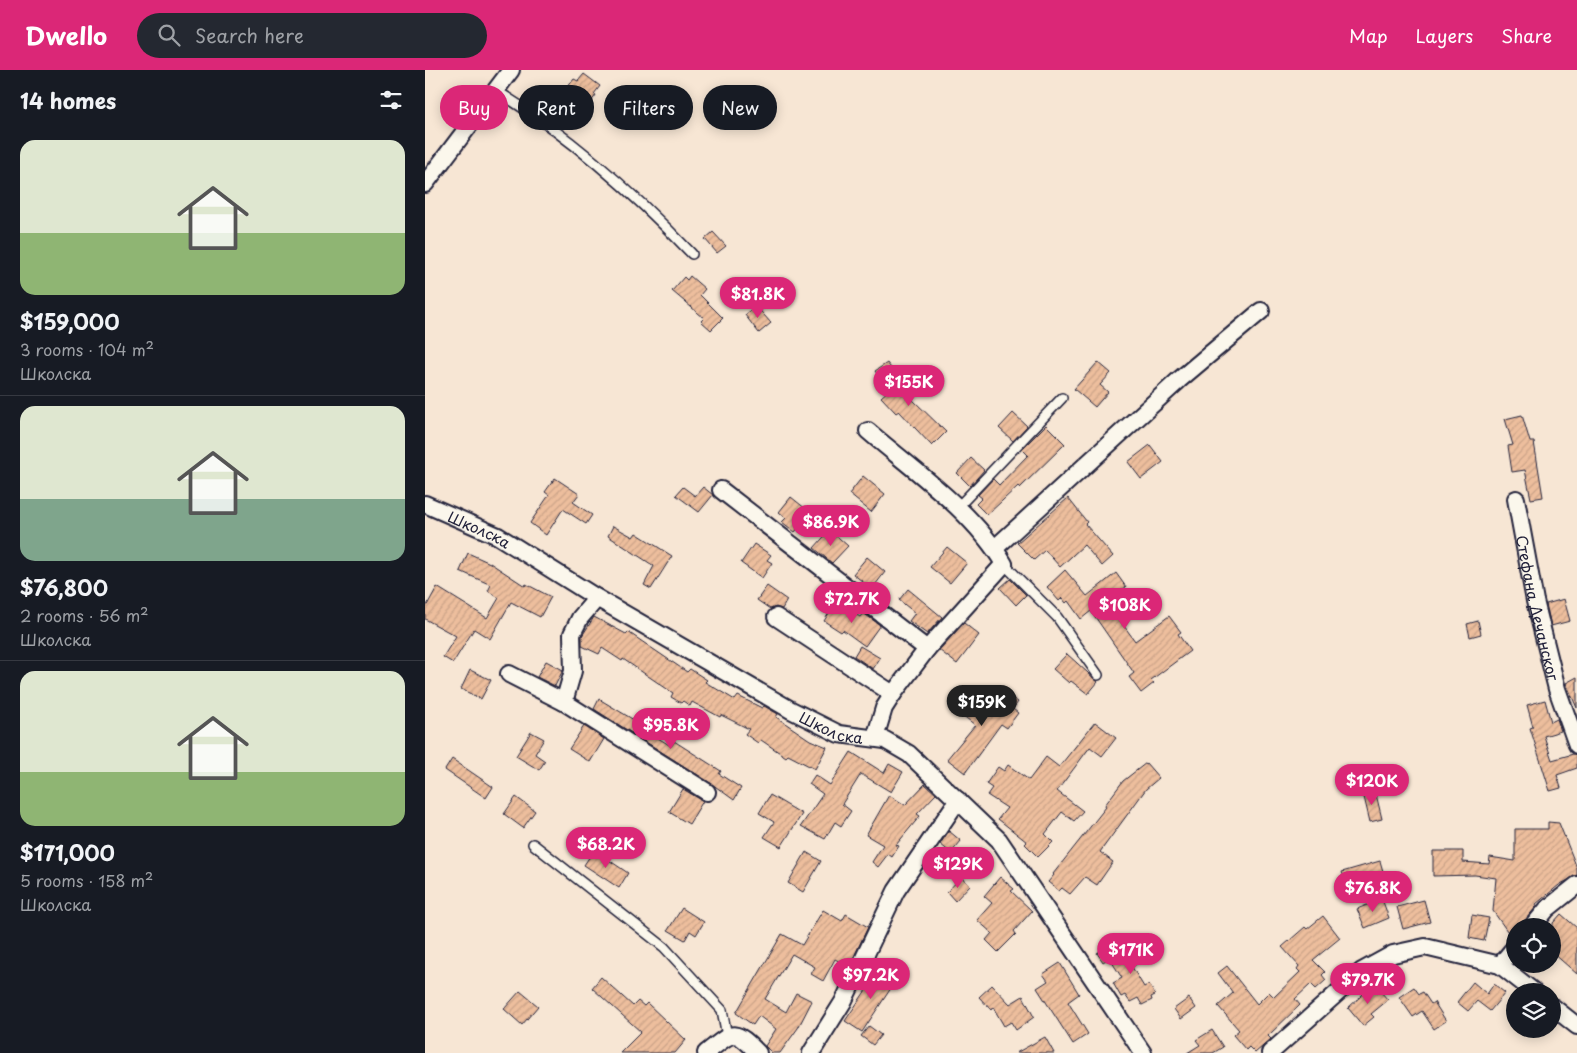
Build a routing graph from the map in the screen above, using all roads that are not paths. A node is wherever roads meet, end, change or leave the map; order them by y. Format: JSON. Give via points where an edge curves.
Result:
{"nodes":[{"id":1,"x":511,"y":70,"type":"edge"},
{"id":2,"x":499,"y":85,"type":"edge"},
{"id":3,"x":508,"y":98,"type":"edge"},
{"id":4,"x":465,"y":130,"type":"edge"},
{"id":5,"x":425,"y":184,"type":"edge"},
{"id":6,"x":692,"y":254,"type":"dead end"},
{"id":7,"x":1261,"y":311,"type":"dead end"},
{"id":8,"x":1062,"y":398,"type":"dead end"},
{"id":9,"x":867,"y":431,"type":"dead end"},
{"id":10,"x":721,"y":490,"type":"dead end"},
{"id":11,"x":1516,"y":499,"type":"dead end"},
{"id":12,"x":425,"y":504,"type":"edge"},
{"id":13,"x":957,"y":508,"type":"junction"},
{"id":14,"x":995,"y":548,"type":"junction"},
{"id":15,"x":1004,"y":564,"type":"junction"},
{"id":16,"x":597,"y":598,"type":"junction"},
{"id":17,"x":776,"y":617,"type":"dead end"},
{"id":18,"x":927,"y":649,"type":"junction"},
{"id":19,"x":509,"y":674,"type":"dead end"},
{"id":20,"x":1098,"y":675,"type":"dead end"},
{"id":21,"x":893,"y":694,"type":"junction"},
{"id":22,"x":564,"y":702,"type":"junction"},
{"id":23,"x":875,"y":738,"type":"junction"},
{"id":24,"x":1577,"y":745,"type":"edge"},
{"id":25,"x":707,"y":792,"type":"dead end"},
{"id":26,"x":957,"y":800,"type":"junction"},
{"id":27,"x":533,"y":844,"type":"dead end"},
{"id":28,"x":1577,"y":885,"type":"edge"},
{"id":29,"x":1540,"y":918,"type":"edge"},
{"id":30,"x":1506,"y":958,"type":"edge"},
{"id":31,"x":1500,"y":965,"type":"junction"},
{"id":32,"x":1523,"y":983,"type":"edge"},
{"id":33,"x":1561,"y":1013,"type":"edge"},
{"id":34,"x":1577,"y":1026,"type":"edge"},
{"id":35,"x":727,"y":1036,"type":"junction"},
{"id":36,"x":706,"y":1053,"type":"edge"},
{"id":37,"x":758,"y":1053,"type":"edge"},
{"id":38,"x":811,"y":1053,"type":"edge"},
{"id":39,"x":1143,"y":1053,"type":"edge"},
{"id":40,"x":1270,"y":1053,"type":"edge"}],
"edges":[{"from":1,"to":2,"type":"street"},
{"from":3,"to":6,"type":"lane","via":[[534,114],[657,217]]},
{"from":4,"to":5,"type":"street"},
{"from":7,"to":14,"type":"street","via":[[1179,380]]},
{"from":8,"to":13,"type":"lane"},
{"from":9,"to":13,"type":"street"},
{"from":10,"to":18,"type":"street"},
{"from":11,"to":24,"type":"street","name":"Стефана Дечанског","via":[[1535,601],[1557,689]]},
{"from":12,"to":16,"type":"street","name":"Школска","via":[[498,536]]},
{"from":13,"to":14,"type":"street"},
{"from":14,"to":15,"type":"street"},
{"from":15,"to":18,"type":"street"},
{"from":15,"to":20,"type":"lane","via":[[1057,617]]},
{"from":16,"to":22,"type":"street","via":[[580,618],[572,634],[573,671]]},
{"from":16,"to":23,"type":"street","name":"Школска","via":[[823,726],[839,734]]},
{"from":17,"to":21,"type":"street"},
{"from":18,"to":21,"type":"street"},
{"from":19,"to":22,"type":"street"},
{"from":21,"to":23,"type":"street","via":[[884,708]]},
{"from":22,"to":25,"type":"street"},
{"from":23,"to":26,"type":"street","name":"Школска","via":[[890,742],[909,754]]},
{"from":26,"to":38,"type":"street","via":[[896,891],[843,1002]]},
{"from":26,"to":39,"type":"street","name":"Школска","via":[[999,840]]},
{"from":27,"to":35,"type":"lane","via":[[676,958],[722,1010]]},
{"from":28,"to":29,"type":"street"},
{"from":30,"to":31,"type":"street"},
{"from":31,"to":32,"type":"street"},
{"from":31,"to":40,"type":"street","via":[[1425,947],[1393,954],[1363,971]]},
{"from":33,"to":34,"type":"street"},
{"from":35,"to":36,"type":"street"},
{"from":35,"to":37,"type":"street","via":[[741,1036]]}]}
